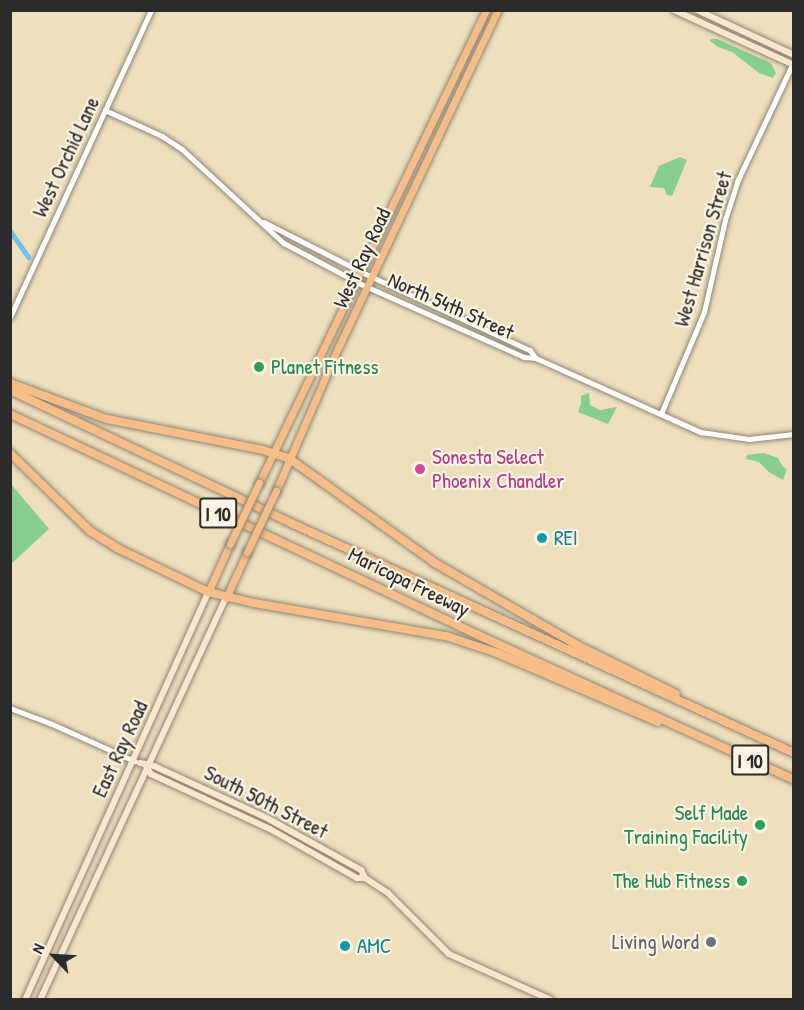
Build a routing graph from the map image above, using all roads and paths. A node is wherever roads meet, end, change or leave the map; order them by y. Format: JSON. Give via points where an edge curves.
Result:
{"nodes":[{"id":1,"x":151,"y":10,"type":"edge"},
{"id":2,"x":486,"y":10,"type":"edge"},
{"id":3,"x":498,"y":10,"type":"edge"},
{"id":4,"x":674,"y":10,"type":"edge"},
{"id":5,"x":697,"y":10,"type":"edge"},
{"id":6,"x":794,"y":55,"type":"edge"},
{"id":7,"x":793,"y":64,"type":"edge"},
{"id":8,"x":105,"y":110,"type":"junction"},
{"id":9,"x":264,"y":222,"type":"junction"},
{"id":10,"x":359,"y":271,"type":"junction"},
{"id":11,"x":371,"y":277,"type":"junction"},
{"id":12,"x":355,"y":280,"type":"junction"},
{"id":13,"x":367,"y":286,"type":"junction"},
{"id":14,"x":10,"y":317,"type":"edge"},
{"id":15,"x":536,"y":358,"type":"junction"},
{"id":16,"x":10,"y":383,"type":"edge"},
{"id":17,"x":10,"y":390,"type":"edge"},
{"id":18,"x":10,"y":414,"type":"edge"},
{"id":19,"x":661,"y":414,"type":"junction"},
{"id":20,"x":794,"y":434,"type":"edge"},
{"id":21,"x":10,"y":453,"type":"edge"},
{"id":22,"x":272,"y":453,"type":"junction"},
{"id":23,"x":290,"y":459,"type":"junction"},
{"id":24,"x":245,"y":513,"type":"joint"},
{"id":25,"x":261,"y":521,"type":"joint"},
{"id":26,"x":208,"y":592,"type":"junction"},
{"id":27,"x":226,"y":598,"type":"junction"},
{"id":28,"x":10,"y":708,"type":"edge"},
{"id":29,"x":716,"y":718,"type":"junction"},
{"id":30,"x":706,"y":739,"type":"junction"},
{"id":31,"x":794,"y":753,"type":"edge"},
{"id":32,"x":140,"y":763,"type":"junction"},
{"id":33,"x":794,"y":780,"type":"edge"},
{"id":34,"x":25,"y":999,"type":"edge"},
{"id":35,"x":40,"y":999,"type":"edge"},
{"id":36,"x":551,"y":999,"type":"edge"}],
"edges":[{"from":1,"to":8,"type":"street","name":"West Orchid Lane"},
{"from":2,"to":10,"type":"main road","name":"West Ray Road"},
{"from":3,"to":11,"type":"main road","name":"West Ray Road"},
{"from":4,"to":7,"type":"main road"},
{"from":5,"to":6,"type":"main road"},
{"from":7,"to":19,"type":"street","name":"West Harrison Street","via":[[737,182],[705,307]]},
{"from":8,"to":9,"type":"street","name":"North 54th Street","via":[[182,148]]},
{"from":8,"to":14,"type":"street","name":"West Orchid Lane"},
{"from":9,"to":10,"type":"street","name":"North 54th Street"},
{"from":9,"to":12,"type":"street","name":"North 54th Street","via":[[293,248]]},
{"from":10,"to":11,"type":"street","name":"North 54th Street"},
{"from":10,"to":12,"type":"main road","name":"West Ray Road"},
{"from":11,"to":13,"type":"main road","name":"West Ray Road"},
{"from":11,"to":15,"type":"street","name":"North 54th Street","via":[[530,350]]},
{"from":12,"to":13,"type":"street","name":"North 54th Street"},
{"from":12,"to":22,"type":"main road","name":"West Ray Road"},
{"from":13,"to":15,"type":"street","name":"North 54th Street","via":[[524,357]]},
{"from":13,"to":23,"type":"main road","name":"West Ray Road"},
{"from":15,"to":19,"type":"street","name":"North 54th Street"},
{"from":16,"to":22,"type":"highway","via":[[106,419]]},
{"from":17,"to":29,"type":"highway","name":"Maricopa Freeway","number":"I 10"},
{"from":18,"to":30,"type":"highway","name":"Maricopa Freeway","number":"I 10"},
{"from":19,"to":20,"type":"street","name":"North 54th Street","via":[[701,432],[727,437]]},
{"from":21,"to":26,"type":"highway","via":[[90,531]]},
{"from":22,"to":23,"type":"highway"},
{"from":22,"to":24,"type":"main road","name":"West Ray Road","bridge":true},
{"from":23,"to":25,"type":"main road","name":"West Ray Road","bridge":true},
{"from":23,"to":29,"type":"highway","via":[[435,563],[579,646]]},
{"from":24,"to":26,"type":"main road","name":"East Ray Road","bridge":true},
{"from":25,"to":27,"type":"main road","name":"East Ray Road","bridge":true},
{"from":26,"to":27,"type":"highway"},
{"from":26,"to":32,"type":"main road","name":"East Ray Road"},
{"from":27,"to":30,"type":"highway","via":[[447,636]]},
{"from":27,"to":32,"type":"main road","name":"East Ray Road"},
{"from":28,"to":32,"type":"street","name":"South 50th Street"},
{"from":29,"to":31,"type":"highway","name":"Maricopa Freeway","number":"I 10"},
{"from":30,"to":33,"type":"highway","name":"Maricopa Freeway","number":"I 10"},
{"from":32,"to":34,"type":"main road","name":"East Ray Road"},
{"from":32,"to":35,"type":"main road","name":"East Ray Road"},
{"from":32,"to":36,"type":"main road","name":"South 50th Street","via":[[273,821],[361,870],[365,878],[388,893],[449,954]]}]}
